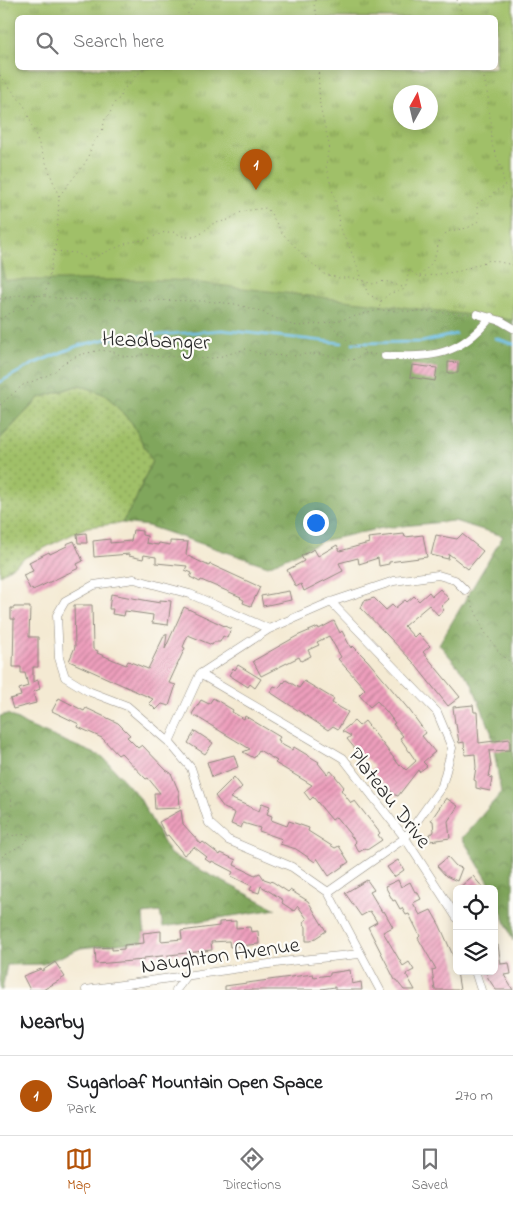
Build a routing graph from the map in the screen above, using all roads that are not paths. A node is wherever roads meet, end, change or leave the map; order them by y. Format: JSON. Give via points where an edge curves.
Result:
{"nodes":[{"id":1,"x":477,"y":314,"type":"road end"},
{"id":2,"x":490,"y":317,"type":"junction"},
{"id":3,"x":513,"y":328,"type":"edge"},
{"id":4,"x":385,"y":356,"type":"road end"},
{"id":5,"x":465,"y":590,"type":"road end"},
{"id":6,"x":331,"y":602,"type":"junction"},
{"id":7,"x":269,"y":629,"type":"junction"},
{"id":8,"x":200,"y":674,"type":"junction"},
{"id":9,"x":169,"y":742,"type":"junction"},
{"id":10,"x":405,"y":838,"type":"junction"},
{"id":11,"x":328,"y":892,"type":"junction"},
{"id":12,"x":453,"y":912,"type":"edge"},
{"id":13,"x":360,"y":954,"type":"junction"},
{"id":14,"x":476,"y":975,"type":"edge"},
{"id":15,"x":186,"y":977,"type":"junction"},
{"id":16,"x":86,"y":990,"type":"edge"},
{"id":17,"x":176,"y":990,"type":"edge"},
{"id":18,"x":380,"y":990,"type":"edge"},
{"id":19,"x":480,"y":990,"type":"edge"}],
"edges":[{"from":1,"to":2,"type":"street"},
{"from":2,"to":3,"type":"street"},
{"from":2,"to":4,"type":"street","via":[[482,328],[459,346],[439,354]]},
{"from":5,"to":6,"type":"street","via":[[455,580],[438,575],[394,581]]},
{"from":6,"to":7,"type":"street"},
{"from":6,"to":10,"type":"street","via":[[438,712],[452,748],[442,786]]},
{"from":7,"to":8,"type":"street"},
{"from":7,"to":9,"type":"street","via":[[190,594],[134,579],[94,585],[64,601],[57,615],[60,658],[65,677],[88,691],[127,706]]},
{"from":8,"to":9,"type":"street"},
{"from":8,"to":10,"type":"street","name":"Plateau Drive","via":[[343,758]]},
{"from":9,"to":11,"type":"street","via":[[191,768],[209,823],[228,840],[292,867]]},
{"from":10,"to":11,"type":"street"},
{"from":10,"to":12,"type":"street","name":"Plateau Drive"},
{"from":11,"to":13,"type":"street"},
{"from":13,"to":15,"type":"street","name":"Naughton Avenue"},
{"from":13,"to":18,"type":"street"},
{"from":14,"to":19,"type":"street"},
{"from":15,"to":16,"type":"street","name":"Naughton Avenue"},
{"from":15,"to":17,"type":"street"}]}
